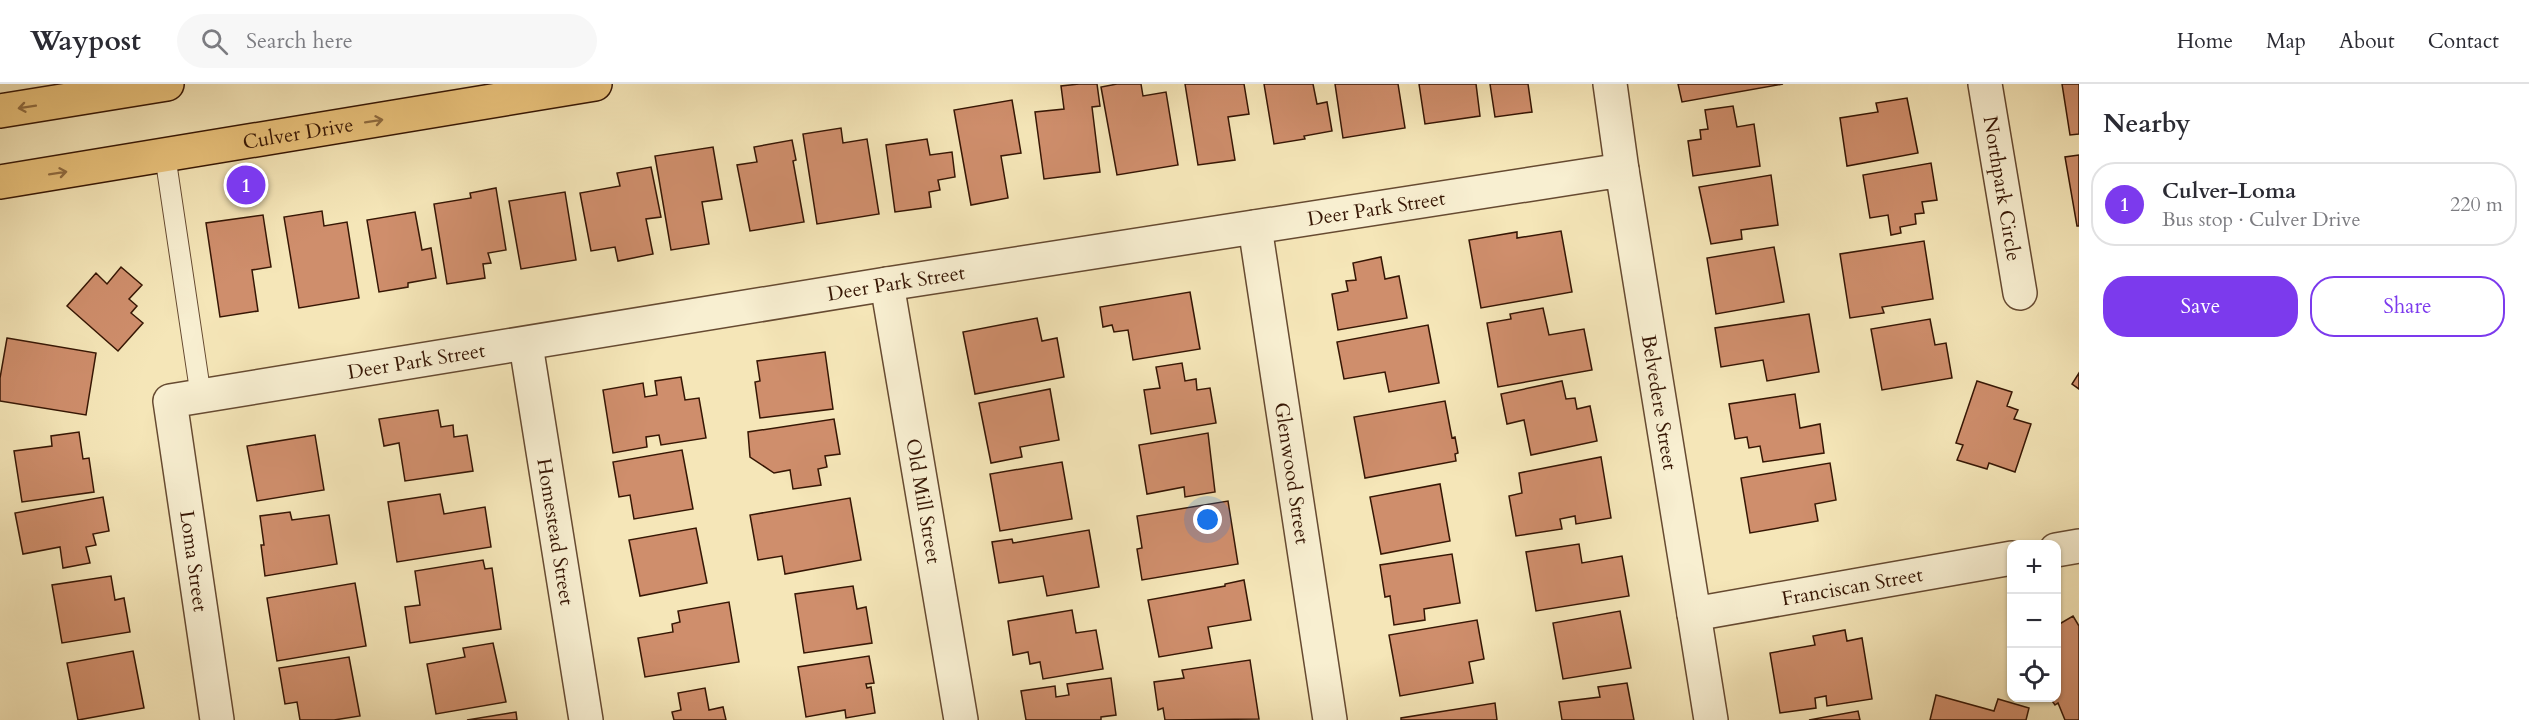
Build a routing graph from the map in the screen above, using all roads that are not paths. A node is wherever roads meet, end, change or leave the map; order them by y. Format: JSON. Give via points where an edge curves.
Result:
{"nodes":[{"id":1,"x":167,"y":84,"type":"edge"},
{"id":2,"x":595,"y":84,"type":"edge"},
{"id":3,"x":1610,"y":84,"type":"edge"},
{"id":4,"x":1985,"y":84,"type":"edge"},
{"id":5,"x":0,"y":111,"type":"edge"},
{"id":6,"x":165,"y":155,"type":"junction"},
{"id":7,"x":1622,"y":170,"type":"junction"},
{"id":8,"x":0,"y":182,"type":"edge"},
{"id":9,"x":1255,"y":227,"type":"junction"},
{"id":10,"x":887,"y":284,"type":"junction"},
{"id":11,"x":2020,"y":293,"type":"dead end"},
{"id":12,"x":526,"y":345,"type":"junction"},
{"id":13,"x":186,"y":399,"type":"junction"},
{"id":14,"x":2079,"y":546,"type":"edge"},
{"id":15,"x":2061,"y":549,"type":"edge"},
{"id":16,"x":2007,"y":559,"type":"edge"},
{"id":17,"x":1694,"y":614,"type":"junction"},
{"id":18,"x":217,"y":720,"type":"edge"},
{"id":19,"x":586,"y":720,"type":"edge"},
{"id":20,"x":961,"y":720,"type":"edge"},
{"id":21,"x":1330,"y":720,"type":"edge"},
{"id":22,"x":1711,"y":720,"type":"edge"}],
"edges":[{"from":1,"to":5,"type":"main road","one_way":true},
{"from":6,"to":2,"type":"main road","name":"Culver Drive","one_way":true},
{"from":3,"to":7,"type":"street","name":"Belvedere Street"},
{"from":4,"to":11,"type":"street","name":"Northpark Circle"},
{"from":8,"to":6,"type":"main road","name":"Culver Drive","one_way":true},
{"from":6,"to":13,"type":"lane"},
{"from":7,"to":9,"type":"street","name":"Deer Park Street"},
{"from":7,"to":17,"type":"street","name":"Belvedere Street"},
{"from":9,"to":10,"type":"street","name":"Deer Park Street"},
{"from":9,"to":21,"type":"street","name":"Glenwood Street"},
{"from":10,"to":12,"type":"street","name":"Deer Park Street"},
{"from":10,"to":20,"type":"street","name":"Old Mill Street"},
{"from":12,"to":13,"type":"street","name":"Deer Park Street"},
{"from":12,"to":19,"type":"street","name":"Homestead Street"},
{"from":13,"to":18,"type":"street","name":"Loma Street"},
{"from":14,"to":15,"type":"street"},
{"from":16,"to":17,"type":"street","name":"Franciscan Street"},
{"from":17,"to":22,"type":"street","name":"Belvedere Street"}]}
